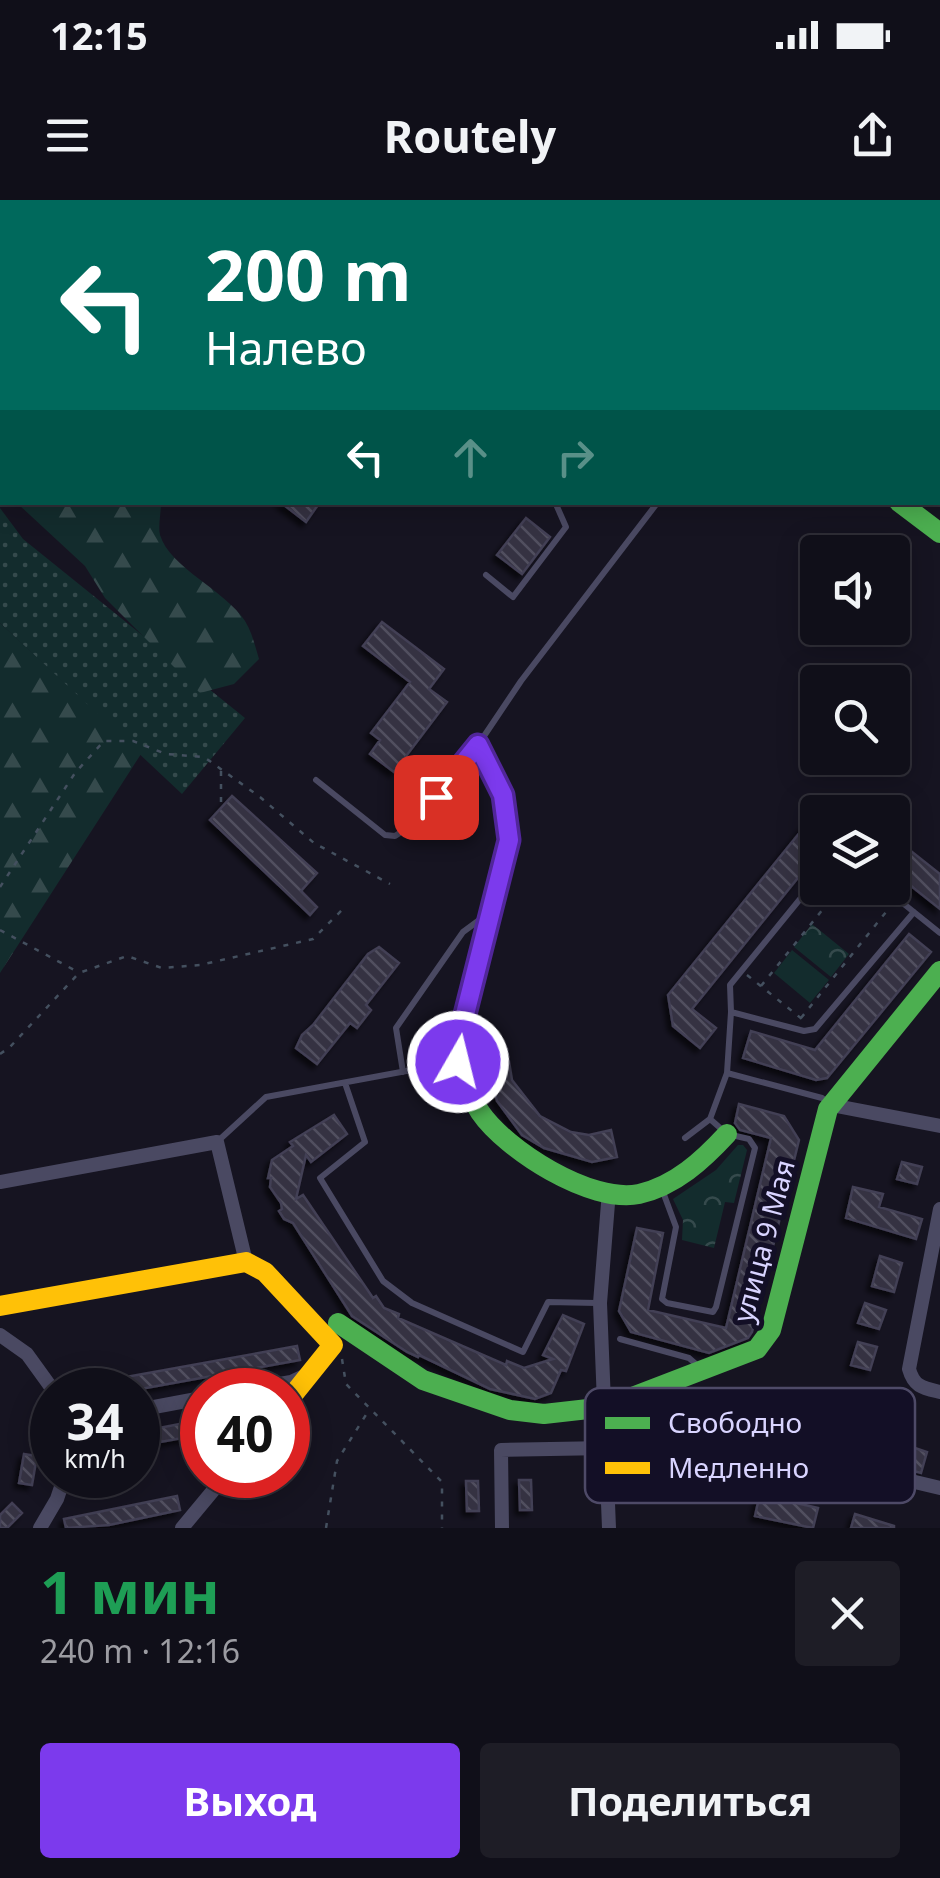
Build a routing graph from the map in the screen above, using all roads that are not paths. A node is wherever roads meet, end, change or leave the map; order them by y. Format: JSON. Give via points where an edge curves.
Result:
{"nodes":[{"id":1,"x":556,"y":505,"type":"edge"},
{"id":2,"x":656,"y":505,"type":"edge"},
{"id":3,"x":902,"y":505,"type":"edge"},
{"id":4,"x":940,"y":534,"type":"edge"},
{"id":5,"x":486,"y":575,"type":"dead end"},
{"id":6,"x":478,"y":745,"type":"junction"},
{"id":7,"x":316,"y":780,"type":"dead end"},
{"id":8,"x":509,"y":840,"type":"joint"},
{"id":9,"x":800,"y":899,"type":"edge"},
{"id":10,"x":906,"y":905,"type":"edge"},
{"id":11,"x":491,"y":911,"type":"junction"},
{"id":12,"x":914,"y":912,"type":"junction"},
{"id":13,"x":940,"y":933,"type":"edge"},
{"id":14,"x":940,"y":972,"type":"edge"},
{"id":15,"x":730,"y":1012,"type":"junction"},
{"id":16,"x":458,"y":1062,"type":"junction"},
{"id":17,"x":403,"y":1072,"type":"junction"},
{"id":18,"x":727,"y":1073,"type":"junction"},
{"id":19,"x":345,"y":1082,"type":"junction"},
{"id":20,"x":831,"y":1105,"type":"junction"},
{"id":21,"x":710,"y":1118,"type":"junction"},
{"id":22,"x":940,"y":1126,"type":"edge"},
{"id":23,"x":726,"y":1134,"type":"junction"},
{"id":24,"x":686,"y":1138,"type":"dead end"},
{"id":25,"x":218,"y":1142,"type":"junction"},
{"id":26,"x":0,"y":1182,"type":"edge"},
{"id":27,"x":660,"y":1186,"type":"junction"},
{"id":28,"x":609,"y":1190,"type":"junction"},
{"id":29,"x":940,"y":1209,"type":"edge"},
{"id":30,"x":246,"y":1262,"type":"junction"},
{"id":31,"x":600,"y":1303,"type":"junction"},
{"id":32,"x":0,"y":1306,"type":"edge"},
{"id":33,"x":0,"y":1335,"type":"edge"},
{"id":34,"x":337,"y":1335,"type":"junction"},
{"id":35,"x":620,"y":1340,"type":"dead end"},
{"id":36,"x":38,"y":1368,"type":"edge"},
{"id":37,"x":700,"y":1371,"type":"junction"},
{"id":38,"x":311,"y":1373,"type":"edge"},
{"id":39,"x":605,"y":1388,"type":"edge"},
{"id":40,"x":656,"y":1388,"type":"edge"},
{"id":41,"x":940,"y":1392,"type":"edge"},
{"id":42,"x":585,"y":1409,"type":"edge"},
{"id":43,"x":585,"y":1448,"type":"edge"},
{"id":44,"x":915,"y":1482,"type":"edge"},
{"id":45,"x":940,"y":1488,"type":"edge"},
{"id":46,"x":58,"y":1498,"type":"edge"},
{"id":47,"x":207,"y":1498,"type":"edge"},
{"id":48,"x":608,"y":1503,"type":"edge"},
{"id":49,"x":40,"y":1528,"type":"edge"},
{"id":50,"x":182,"y":1528,"type":"edge"},
{"id":51,"x":502,"y":1528,"type":"edge"},
{"id":52,"x":609,"y":1528,"type":"edge"}],
"edges":[{"from":1,"to":5,"type":"lane","via":[[566,527],[513,597]]},
{"from":2,"to":6,"type":"lane"},
{"from":3,"to":4,"type":"street"},
{"from":6,"to":7,"type":"lane","via":[[416,823],[394,836]]},
{"from":6,"to":8,"type":"lane","via":[[503,795]]},
{"from":8,"to":11,"type":"street"},
{"from":9,"to":15,"type":"lane","via":[[730,985]]},
{"from":10,"to":12,"type":"lane"},
{"from":11,"to":16,"type":"street"},
{"from":11,"to":17,"type":"lane","via":[[463,932],[396,1028]]},
{"from":12,"to":13,"type":"lane"},
{"from":12,"to":15,"type":"lane","via":[[816,1030]]},
{"from":14,"to":20,"type":"street","name":"улица 9 Мая"},
{"from":15,"to":18,"type":"lane"},
{"from":16,"to":17,"type":"lane"},
{"from":16,"to":28,"type":"street","via":[[482,1116],[515,1149]]},
{"from":17,"to":19,"type":"lane"},
{"from":18,"to":20,"type":"lane"},
{"from":18,"to":21,"type":"lane"},
{"from":19,"to":25,"type":"lane","via":[[266,1097]]},
{"from":19,"to":31,"type":"lane","via":[[365,1142],[320,1178],[384,1281],[412,1302],[523,1352],[548,1302]]},
{"from":20,"to":22,"type":"street"},
{"from":20,"to":37,"type":"street","name":"улица 9 Мая","via":[[768,1337],[757,1349]]},
{"from":21,"to":23,"type":"lane"},
{"from":21,"to":24,"type":"lane"},
{"from":23,"to":27,"type":"street","via":[[696,1165]]},
{"from":23,"to":27,"type":"lane","via":[[754,1148],[712,1312],[662,1299],[676,1227]]},
{"from":25,"to":26,"type":"street"},
{"from":25,"to":30,"type":"street"},
{"from":27,"to":28,"type":"street","via":[[635,1195]]},
{"from":28,"to":31,"type":"street"},
{"from":29,"to":41,"type":"street","via":[[909,1369],[919,1388]]},
{"from":30,"to":32,"type":"street"},
{"from":30,"to":34,"type":"street","name":"улица 9 Мая"},
{"from":31,"to":39,"type":"street"},
{"from":33,"to":36,"type":"street"},
{"from":34,"to":38,"type":"street"},
{"from":34,"to":42,"type":"street","name":"улица 9 Мая","via":[[466,1397],[544,1414]]},
{"from":35,"to":37,"type":"lane","via":[[689,1358]]},
{"from":37,"to":40,"type":"street","name":"улица 9 Мая"},
{"from":43,"to":51,"type":"street","via":[[501,1450]]},
{"from":44,"to":45,"type":"street"},
{"from":46,"to":49,"type":"street"},
{"from":47,"to":50,"type":"street"},
{"from":48,"to":52,"type":"street"}]}
